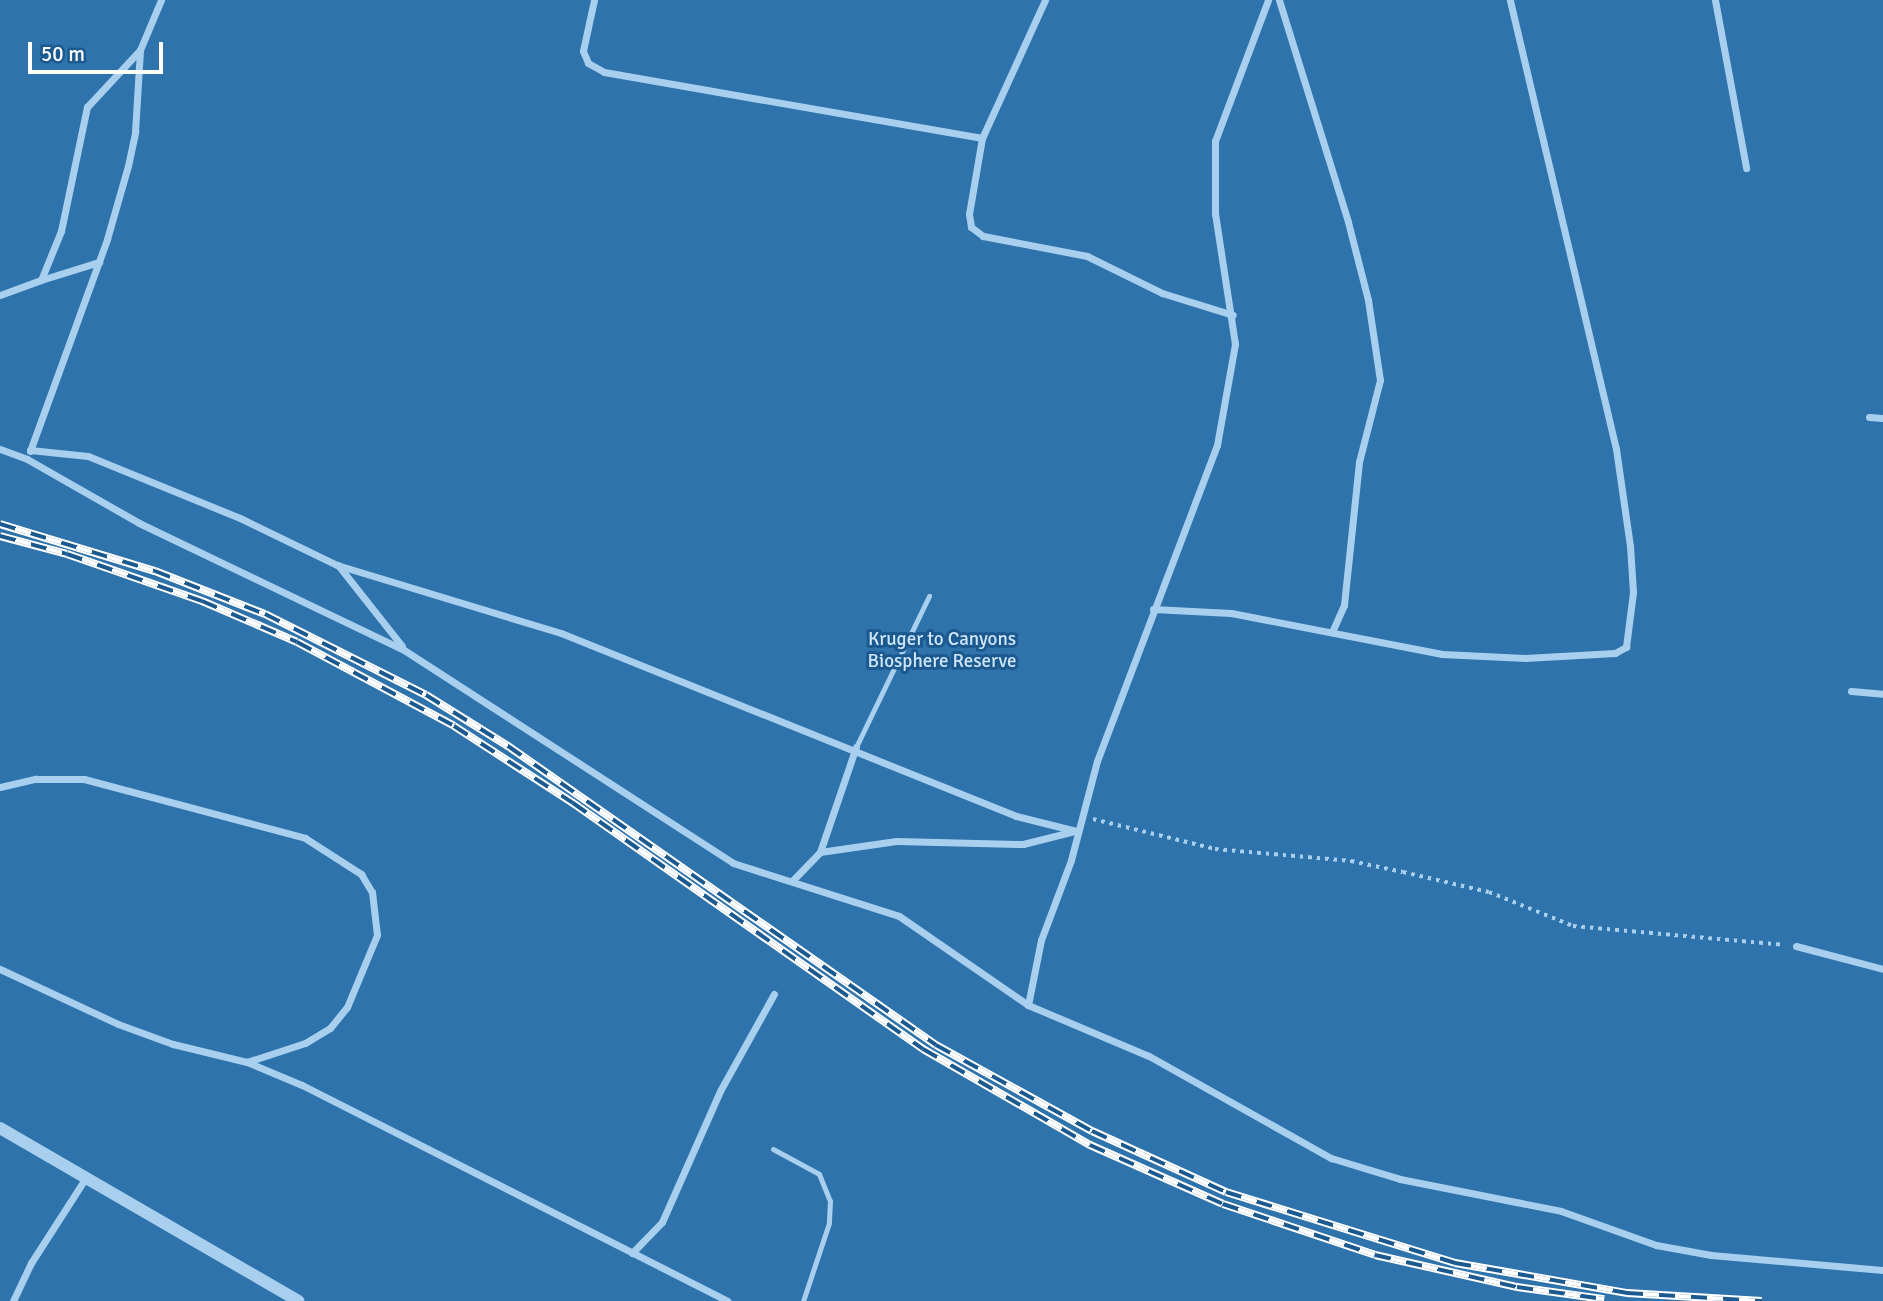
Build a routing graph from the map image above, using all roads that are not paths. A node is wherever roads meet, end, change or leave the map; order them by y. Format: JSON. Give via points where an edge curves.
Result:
{"nodes":[{"id":1,"x":161,"y":0,"type":"edge"},
{"id":2,"x":594,"y":0,"type":"edge"},
{"id":3,"x":1045,"y":0,"type":"edge"},
{"id":4,"x":1268,"y":0,"type":"edge"},
{"id":5,"x":1279,"y":0,"type":"edge"},
{"id":6,"x":1510,"y":0,"type":"edge"},
{"id":7,"x":1715,"y":0,"type":"edge"},
{"id":8,"x":140,"y":50,"type":"junction"},
{"id":9,"x":982,"y":138,"type":"junction"},
{"id":10,"x":1746,"y":168,"type":"dead end"},
{"id":11,"x":99,"y":262,"type":"junction"},
{"id":12,"x":41,"y":280,"type":"junction"},
{"id":13,"x":0,"y":295,"type":"edge"},
{"id":14,"x":1233,"y":315,"type":"junction"},
{"id":15,"x":1869,"y":417,"type":"dead end"},
{"id":16,"x":1883,"y":418,"type":"edge"},
{"id":17,"x":0,"y":449,"type":"edge"},
{"id":18,"x":30,"y":450,"type":"junction"},
{"id":19,"x":27,"y":459,"type":"junction"},
{"id":20,"x":337,"y":565,"type":"junction"},
{"id":21,"x":929,"y":596,"type":"dead end"},
{"id":22,"x":1153,"y":609,"type":"junction"},
{"id":23,"x":1332,"y":632,"type":"junction"},
{"id":24,"x":404,"y":650,"type":"junction"},
{"id":25,"x":1852,"y":691,"type":"dead end"},
{"id":26,"x":1883,"y":694,"type":"edge"},
{"id":27,"x":856,"y":747,"type":"junction"},
{"id":28,"x":0,"y":787,"type":"edge"},
{"id":29,"x":1076,"y":831,"type":"junction"},
{"id":30,"x":820,"y":852,"type":"junction"},
{"id":31,"x":793,"y":880,"type":"junction"},
{"id":32,"x":1796,"y":946,"type":"road end"},
{"id":33,"x":0,"y":968,"type":"edge"},
{"id":34,"x":1883,"y":970,"type":"edge"},
{"id":35,"x":774,"y":994,"type":"dead end"},
{"id":36,"x":1028,"y":1005,"type":"junction"},
{"id":37,"x":247,"y":1062,"type":"junction"},
{"id":38,"x":0,"y":1128,"type":"edge"},
{"id":39,"x":774,"y":1149,"type":"dead end"},
{"id":40,"x":85,"y":1179,"type":"junction"},
{"id":41,"x":632,"y":1253,"type":"junction"},
{"id":42,"x":1883,"y":1270,"type":"edge"},
{"id":43,"x":724,"y":1300,"type":"edge"},
{"id":44,"x":13,"y":1301,"type":"edge"},
{"id":45,"x":298,"y":1301,"type":"edge"},
{"id":46,"x":803,"y":1301,"type":"edge"}],
"edges":[{"from":1,"to":8,"type":"street"},
{"from":2,"to":9,"type":"street","via":[[583,51],[588,63],[604,72]]},
{"from":3,"to":9,"type":"street"},
{"from":4,"to":14,"type":"street","via":[[1215,141],[1215,214]]},
{"from":5,"to":23,"type":"street","via":[[1348,222],[1368,300],[1380,380],[1359,462],[1344,605]]},
{"from":6,"to":23,"type":"street","via":[[1616,449],[1633,593],[1627,643],[1615,653],[1525,658],[1442,654]]},
{"from":7,"to":10,"type":"street"},
{"from":8,"to":11,"type":"street","via":[[135,132]]},
{"from":8,"to":12,"type":"street","via":[[87,107],[61,231]]},
{"from":9,"to":14,"type":"street","via":[[969,214],[976,232],[1087,256],[1162,293]]},
{"from":11,"to":12,"type":"street"},
{"from":11,"to":18,"type":"street"},
{"from":12,"to":13,"type":"street"},
{"from":14,"to":22,"type":"street","via":[[1233,373],[1213,461]]},
{"from":15,"to":16,"type":"street"},
{"from":17,"to":19,"type":"street"},
{"from":18,"to":19,"type":"street"},
{"from":18,"to":20,"type":"street","via":[[63,452],[108,464],[240,518]]},
{"from":19,"to":24,"type":"street","via":[[139,523]]},
{"from":20,"to":24,"type":"street"},
{"from":20,"to":27,"type":"street","via":[[561,633],[646,670]]},
{"from":21,"to":27,"type":"lane"},
{"from":22,"to":23,"type":"street","via":[[1219,611]]},
{"from":22,"to":29,"type":"street"},
{"from":24,"to":31,"type":"street","via":[[568,753],[700,846],[754,871]]},
{"from":25,"to":26,"type":"street"},
{"from":27,"to":29,"type":"street","via":[[1016,816]]},
{"from":27,"to":30,"type":"street"},
{"from":28,"to":37,"type":"street","via":[[37,779],[84,779],[305,838],[362,874],[372,892],[376,935],[347,1007],[330,1028],[305,1043]]},
{"from":29,"to":30,"type":"street","via":[[1023,844],[896,841]]},
{"from":29,"to":36,"type":"street","via":[[1071,860],[1041,940]]},
{"from":30,"to":31,"type":"street"},
{"from":31,"to":36,"type":"street","via":[[899,916]]},
{"from":32,"to":34,"type":"street"},
{"from":33,"to":37,"type":"street","via":[[118,1024],[173,1044]]},
{"from":35,"to":41,"type":"street","via":[[720,1091],[662,1222]]},
{"from":36,"to":42,"type":"street","via":[[1149,1056],[1294,1140],[1345,1164],[1561,1211],[1656,1245],[1711,1255]]},
{"from":37,"to":41,"type":"street","via":[[456,1159],[511,1194]]},
{"from":38,"to":40,"type":"street"},
{"from":39,"to":46,"type":"lane","via":[[819,1174],[830,1201],[829,1223]]},
{"from":40,"to":44,"type":"street","via":[[31,1263]]},
{"from":40,"to":45,"type":"street"},
{"from":41,"to":43,"type":"street"}]}
